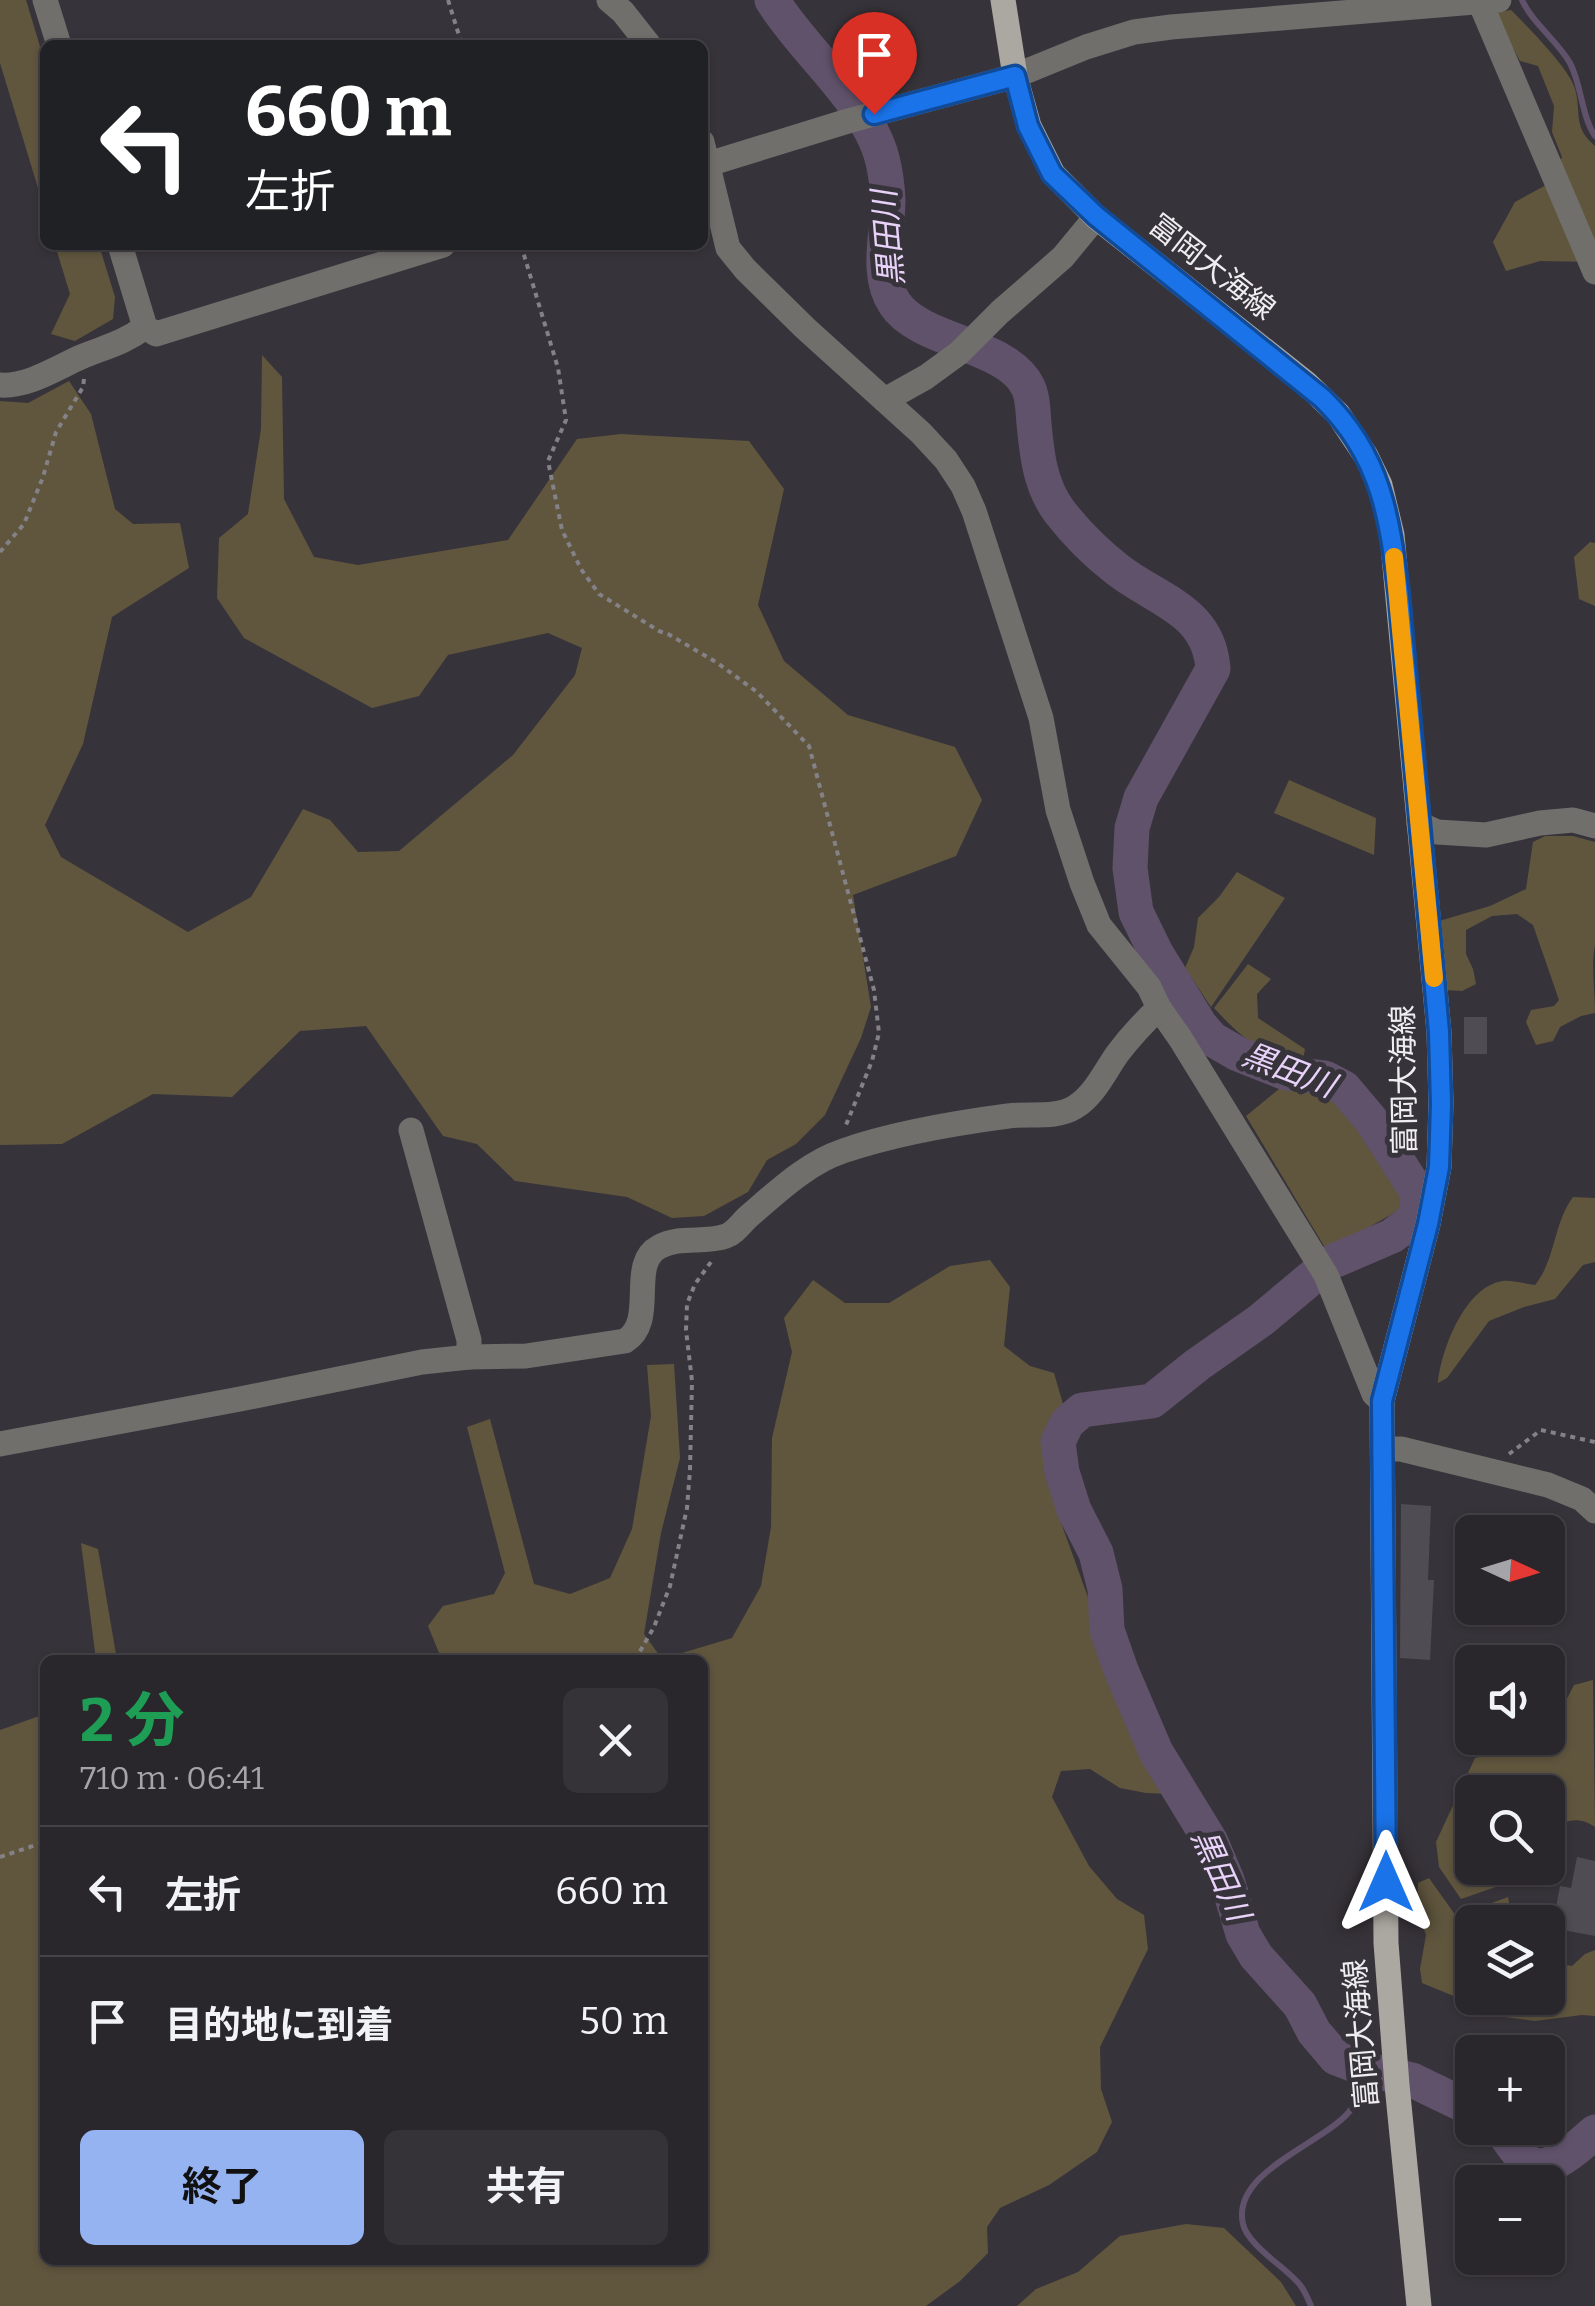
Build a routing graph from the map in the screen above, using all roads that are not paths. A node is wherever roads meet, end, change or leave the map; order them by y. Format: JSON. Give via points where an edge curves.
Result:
{"nodes":[{"id":1,"x":45,"y":0,"type":"edge"},
{"id":2,"x":609,"y":0,"type":"edge"},
{"id":3,"x":1003,"y":0,"type":"edge"},
{"id":4,"x":1490,"y":1,"type":"edge"},
{"id":5,"x":57,"y":40,"type":"edge"},
{"id":6,"x":645,"y":40,"type":"edge"},
{"id":7,"x":1015,"y":76,"type":"junction"},
{"id":8,"x":708,"y":156,"type":"edge"},
{"id":9,"x":708,"y":169,"type":"edge"},
{"id":10,"x":1096,"y":216,"type":"junction"},
{"id":11,"x":122,"y":250,"type":"edge"},
{"id":12,"x":427,"y":250,"type":"edge"},
{"id":13,"x":1595,"y":272,"type":"edge"},
{"id":14,"x":145,"y":327,"type":"junction"},
{"id":15,"x":0,"y":385,"type":"edge"},
{"id":16,"x":885,"y":400,"type":"junction"},
{"id":17,"x":1419,"y":824,"type":"junction"},
{"id":18,"x":1595,"y":826,"type":"edge"},
{"id":19,"x":1159,"y":1008,"type":"junction"},
{"id":20,"x":411,"y":1130,"type":"dead end"},
{"id":21,"x":469,"y":1357,"type":"junction"},
{"id":22,"x":1382,"y":1401,"type":"junction"},
{"id":23,"x":0,"y":1444,"type":"edge"},
{"id":24,"x":1383,"y":1449,"type":"junction"},
{"id":25,"x":1595,"y":1511,"type":"edge"},
{"id":26,"x":1419,"y":2306,"type":"edge"}],
"edges":[{"from":1,"to":5,"type":"street"},
{"from":2,"to":6,"type":"street"},
{"from":3,"to":7,"type":"main road","name":"富岡大海線"},
{"from":4,"to":7,"type":"street","via":[[1134,32]]},
{"from":4,"to":13,"type":"street"},
{"from":7,"to":8,"type":"street"},
{"from":7,"to":10,"type":"main road","name":"富岡大海線","via":[[1028,126],[1052,174]]},
{"from":9,"to":16,"type":"street","via":[[728,248]]},
{"from":10,"to":16,"type":"street","via":[[1063,257],[967,345]]},
{"from":10,"to":17,"type":"main road","name":"富岡大海線","via":[[1306,383],[1338,414],[1366,456],[1392,536]]},
{"from":11,"to":14,"type":"street"},
{"from":12,"to":14,"type":"street","via":[[156,334]]},
{"from":14,"to":15,"type":"street","via":[[33,379]]},
{"from":16,"to":19,"type":"street","via":[[963,486],[1041,718],[1058,810],[1082,882],[1099,926]]},
{"from":17,"to":18,"type":"street","via":[[1436,832],[1486,835],[1573,820]]},
{"from":17,"to":22,"type":"main road","name":"富岡大海線","via":[[1439,1032],[1439,1167]]},
{"from":19,"to":21,"type":"street","via":[[1074,1108],[975,1121],[840,1152],[807,1168],[728,1236],[674,1240],[654,1249],[645,1263],[640,1320],[625,1342]]},
{"from":19,"to":22,"type":"street","via":[[1322,1268]]},
{"from":20,"to":21,"type":"street"},
{"from":21,"to":23,"type":"street"},
{"from":22,"to":24,"type":"main road","name":"富岡大海線"},
{"from":24,"to":25,"type":"street","via":[[1548,1485]]},
{"from":24,"to":26,"type":"main road","name":"富岡大海線","via":[[1386,1943]]}]}
